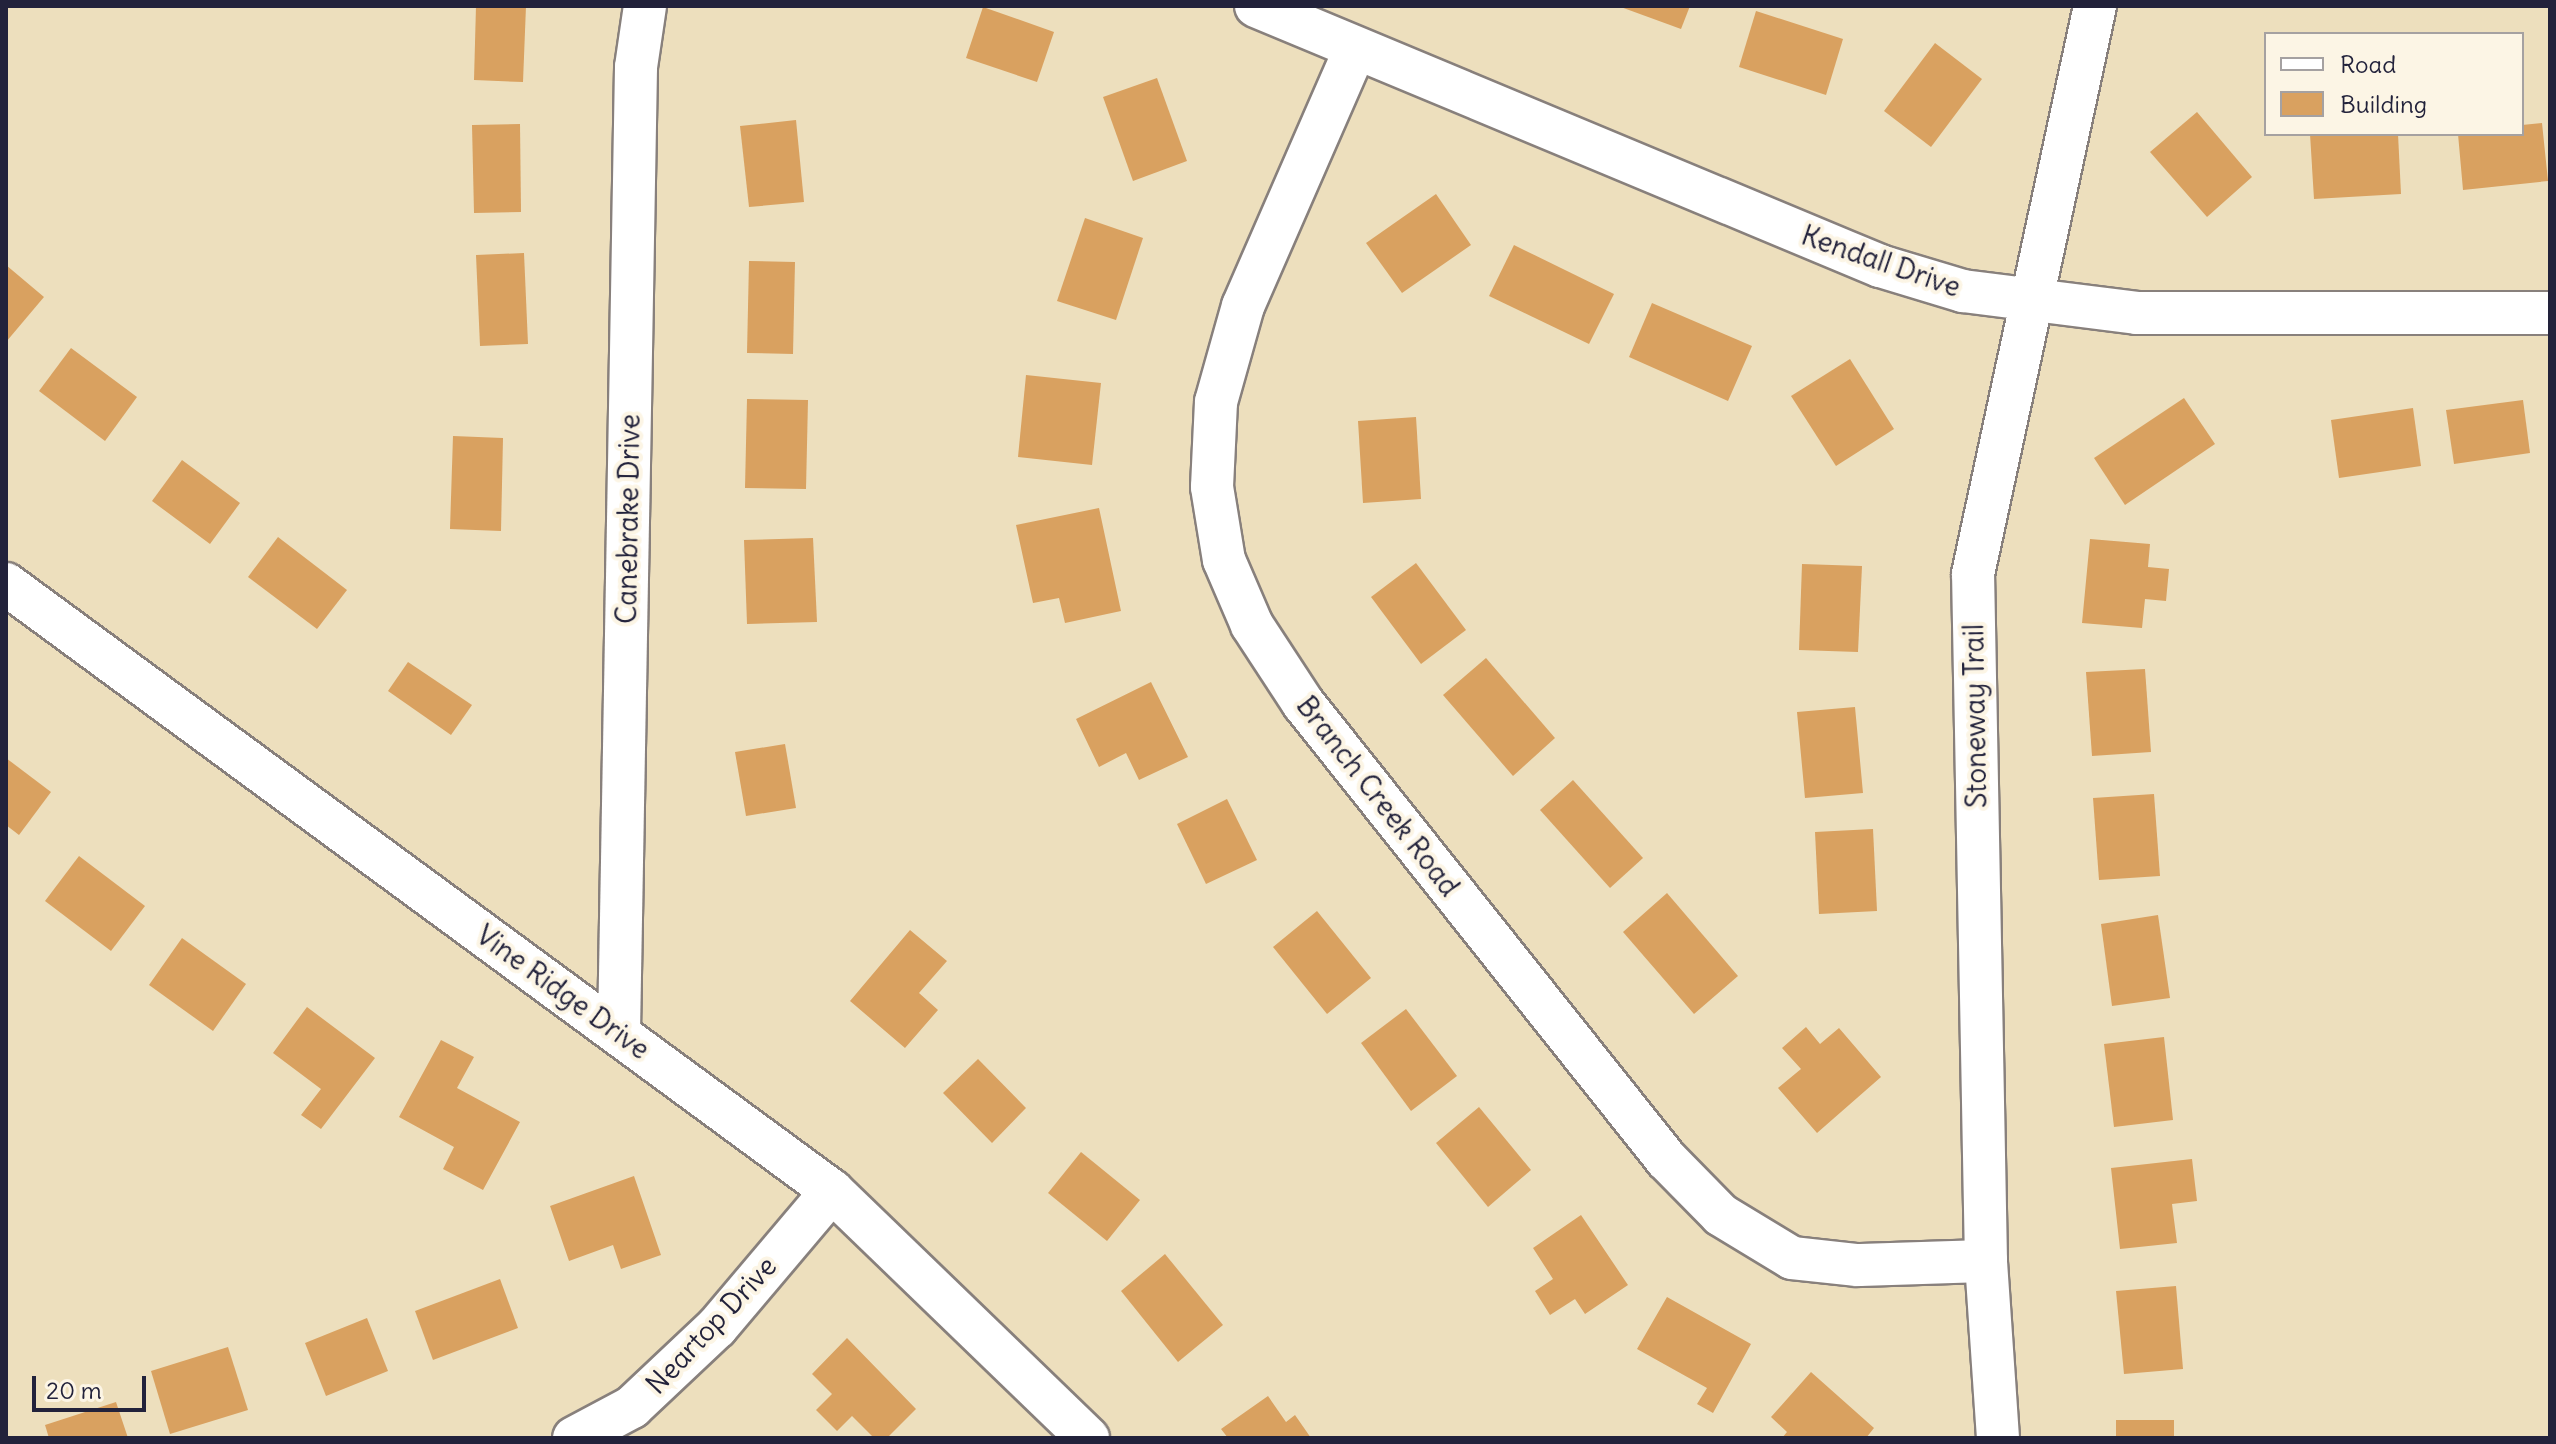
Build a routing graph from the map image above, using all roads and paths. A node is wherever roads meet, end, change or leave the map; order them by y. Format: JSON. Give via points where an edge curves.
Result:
{"nodes":[{"id":1,"x":645,"y":6,"type":"edge"},
{"id":2,"x":1256,"y":6,"type":"edge"},
{"id":3,"x":2095,"y":6,"type":"edge"},
{"id":4,"x":1354,"y":52,"type":"junction"},
{"id":5,"x":2026,"y":298,"type":"junction"},
{"id":6,"x":2550,"y":313,"type":"edge"},
{"id":7,"x":6,"y":584,"type":"edge"},
{"id":8,"x":619,"y":1032,"type":"junction"},
{"id":9,"x":832,"y":1191,"type":"junction"},
{"id":10,"x":1986,"y":1261,"type":"junction"},
{"id":11,"x":574,"y":1438,"type":"edge"},
{"id":12,"x":1088,"y":1438,"type":"edge"},
{"id":13,"x":1998,"y":1438,"type":"edge"}],
"edges":[{"from":1,"to":8,"type":"street","name":"Canebrake Drive","via":[[636,67]]},
{"from":2,"to":4,"type":"street","name":"Kendall Drive"},
{"from":3,"to":5,"type":"street","name":"Stoneway Trail"},
{"from":4,"to":5,"type":"street","name":"Kendall Drive","via":[[1880,266],[1963,291]]},
{"from":4,"to":10,"type":"street","name":"Branch Creek Road","via":[[1243,306],[1216,402],[1212,487],[1224,560],[1252,625],[1323,728],[1666,1159],[1721,1215],[1792,1258],[1858,1265]]},
{"from":5,"to":6,"type":"street","name":"Kendall Drive","via":[[2137,313]]},
{"from":5,"to":10,"type":"street","name":"Stoneway Trail","via":[[1973,574]]},
{"from":7,"to":8,"type":"street","name":"Vine Ridge Drive"},
{"from":8,"to":9,"type":"street","name":"Vine Ridge Drive"},
{"from":9,"to":11,"type":"street","name":"Neartop Drive","via":[[717,1327],[632,1407]]},
{"from":9,"to":12,"type":"street","name":"Vine Ridge Drive"},
{"from":10,"to":13,"type":"street","name":"Stoneway Trail"}]}
